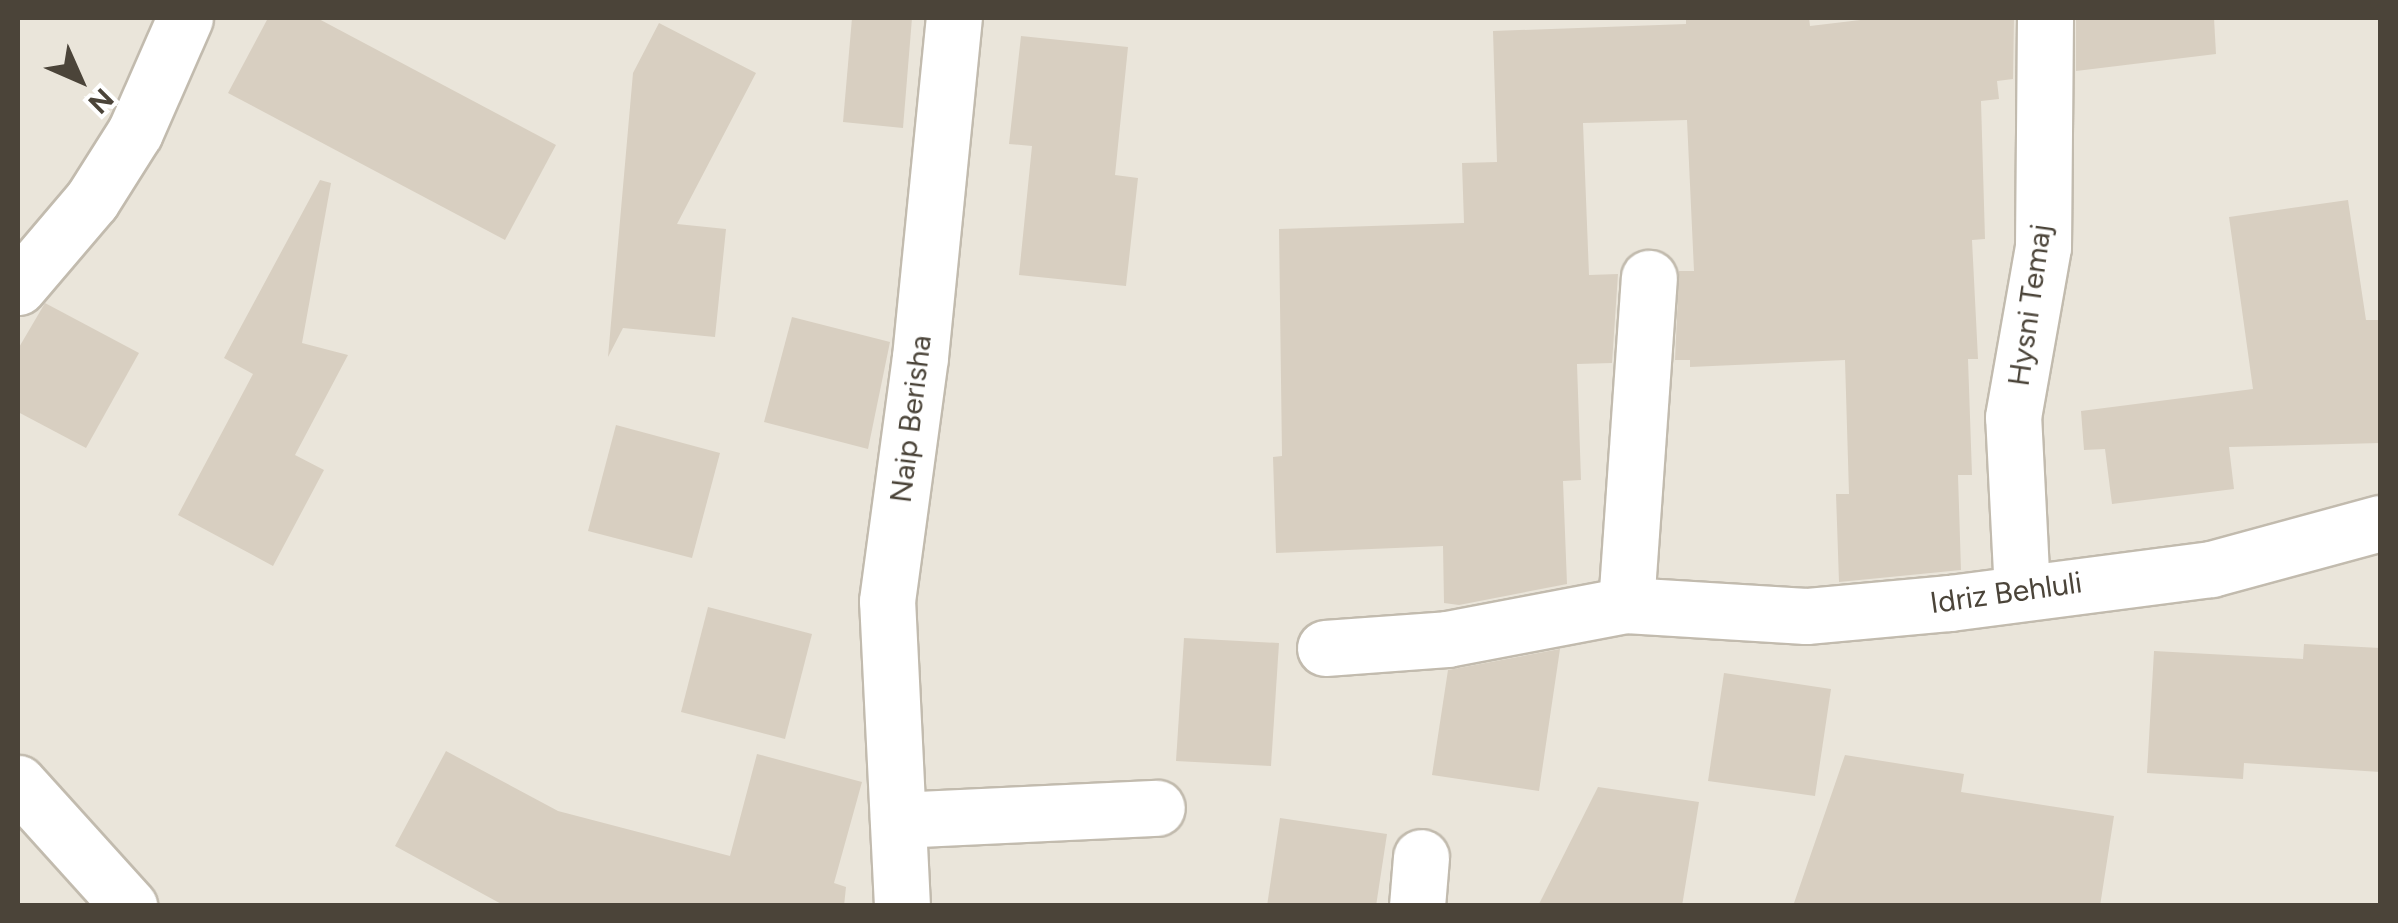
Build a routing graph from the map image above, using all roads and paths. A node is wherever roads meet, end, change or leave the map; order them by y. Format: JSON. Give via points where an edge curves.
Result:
{"nodes":[{"id":1,"x":185,"y":18,"type":"edge"},
{"id":2,"x":954,"y":18,"type":"edge"},
{"id":3,"x":2045,"y":18,"type":"edge"},
{"id":4,"x":1649,"y":278,"type":"dead end"},
{"id":5,"x":18,"y":287,"type":"edge"},
{"id":6,"x":2380,"y":523,"type":"edge"},
{"id":7,"x":2022,"y":592,"type":"junction"},
{"id":8,"x":1626,"y":605,"type":"junction"},
{"id":9,"x":1325,"y":648,"type":"dead end"},
{"id":10,"x":18,"y":783,"type":"edge"},
{"id":11,"x":1157,"y":808,"type":"dead end"},
{"id":12,"x":898,"y":820,"type":"junction"},
{"id":13,"x":130,"y":906,"type":"edge"},
{"id":14,"x":902,"y":906,"type":"edge"}],
"edges":[{"from":1,"to":5,"type":"street","via":[[135,132],[92,200]]},
{"from":2,"to":12,"type":"street","name":"Naip Berisha","via":[[887,601]]},
{"from":3,"to":7,"type":"street","name":"Hysni Temaj","via":[[2043,247],[2013,417]]},
{"from":4,"to":8,"type":"street"},
{"from":6,"to":7,"type":"street","name":"Idriz Behluli","via":[[2211,569]]},
{"from":7,"to":8,"type":"street","name":"Idriz Behluli","via":[[1806,616]]},
{"from":8,"to":9,"type":"street","name":"Idriz Behluli","via":[[1465,636]]},
{"from":10,"to":13,"type":"street"},
{"from":11,"to":12,"type":"street"},
{"from":12,"to":14,"type":"street","name":"Naip Berisha"}]}
